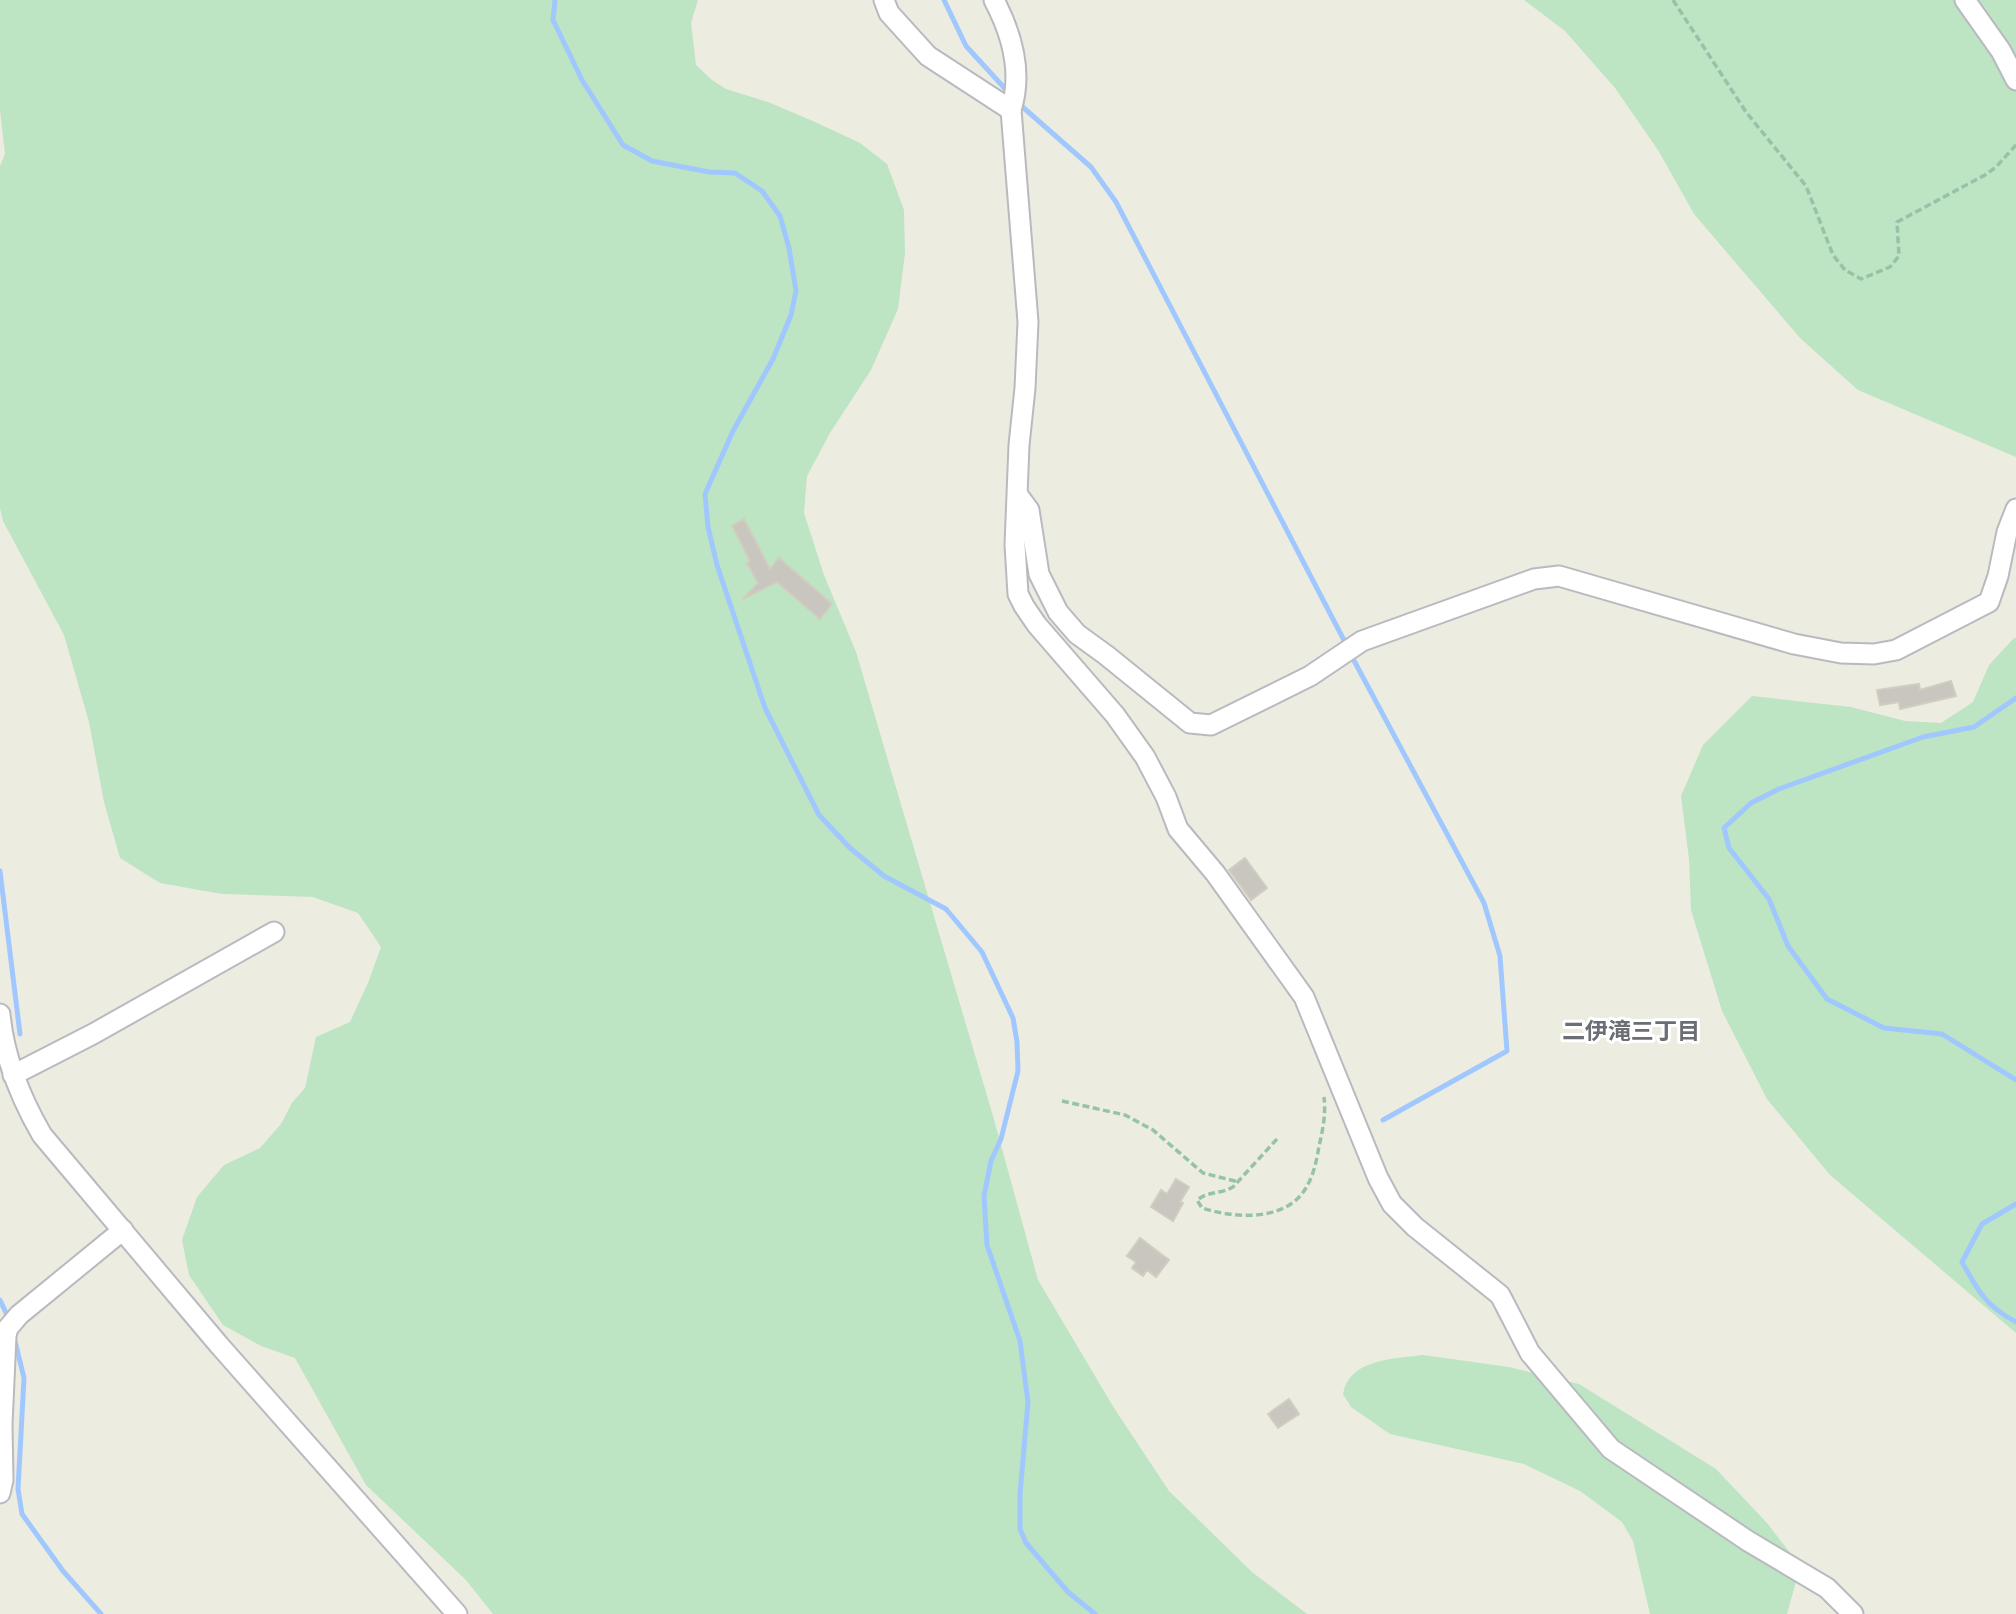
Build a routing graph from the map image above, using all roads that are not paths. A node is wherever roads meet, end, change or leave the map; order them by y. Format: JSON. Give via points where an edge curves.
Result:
{"nodes":[{"id":1,"x":884,"y":0,"type":"edge"},
{"id":2,"x":994,"y":0,"type":"edge"},
{"id":3,"x":1965,"y":0,"type":"edge"},
{"id":4,"x":2016,"y":80,"type":"edge"},
{"id":5,"x":1014,"y":99,"type":"junction"},
{"id":6,"x":1017,"y":494,"type":"junction"},
{"id":7,"x":2016,"y":509,"type":"edge"},
{"id":8,"x":274,"y":932,"type":"dead end"},
{"id":9,"x":0,"y":1014,"type":"edge"},
{"id":10,"x":13,"y":1075,"type":"junction"},
{"id":11,"x":123,"y":1230,"type":"junction"},
{"id":12,"x":0,"y":1493,"type":"edge"},
{"id":13,"x":457,"y":1614,"type":"edge"},
{"id":14,"x":1853,"y":1614,"type":"edge"}],
"edges":[{"from":1,"to":5,"type":"street","via":[[889,13],[928,56]]},
{"from":2,"to":5,"type":"street","via":[[1015,59]]},
{"from":3,"to":4,"type":"street"},
{"from":5,"to":6,"type":"street","via":[[1028,322]]},
{"from":6,"to":7,"type":"street","via":[[1029,510],[1039,574],[1064,620],[1190,723],[1211,725],[1310,676],[1362,641],[1534,579],[1559,576],[1794,644],[1841,653],[1895,650],[1989,603]]},
{"from":6,"to":14,"type":"street","via":[[1018,594],[1024,606],[1115,715],[1145,757],[1178,829],[1216,873],[1304,997],[1392,1204],[1500,1295],[1530,1353],[1611,1449],[1827,1588]]},
{"from":8,"to":10,"type":"street"},
{"from":9,"to":10,"type":"street"},
{"from":10,"to":11,"type":"street","via":[[42,1135]]},
{"from":11,"to":12,"type":"street","via":[[8,1328]]},
{"from":11,"to":13,"type":"street"}]}
